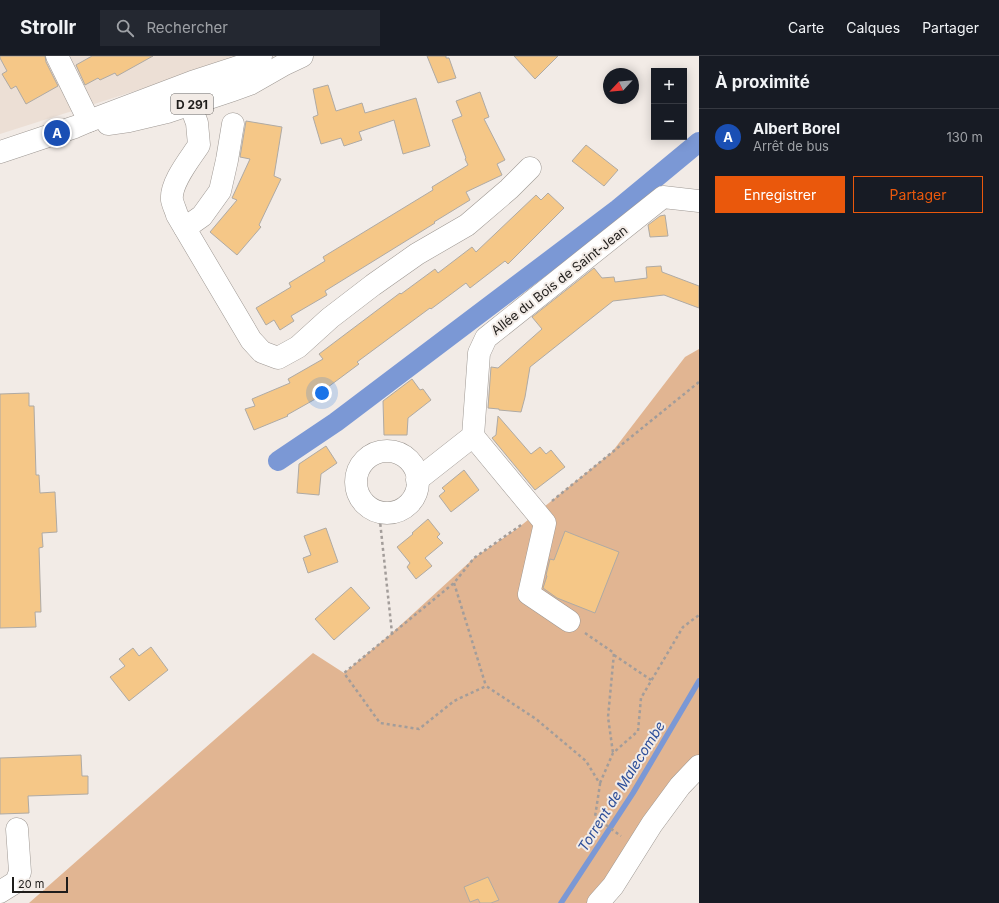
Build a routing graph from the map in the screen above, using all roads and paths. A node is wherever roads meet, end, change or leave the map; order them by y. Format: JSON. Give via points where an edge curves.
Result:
{"nodes":[{"id":1,"x":57,"y":56,"type":"edge"},
{"id":2,"x":261,"y":56,"type":"edge"},
{"id":3,"x":302,"y":56,"type":"edge"},
{"id":4,"x":190,"y":104,"type":"junction"},
{"id":5,"x":82,"y":124,"type":"junction"},
{"id":6,"x":232,"y":124,"type":"dead end"},
{"id":7,"x":0,"y":152,"type":"edge"},
{"id":8,"x":530,"y":168,"type":"dead end"},
{"id":9,"x":699,"y":201,"type":"edge"},
{"id":10,"x":185,"y":228,"type":"junction"},
{"id":11,"x":473,"y":436,"type":"junction"},
{"id":12,"x":417,"y":480,"type":"junction"},
{"id":13,"x":379,"y":512,"type":"junction"},
{"id":14,"x":454,"y":583,"type":"dead end"},
{"id":15,"x":699,"y":615,"type":"edge"},
{"id":16,"x":568,"y":621,"type":"joint"},
{"id":17,"x":392,"y":633,"type":"dead end"},
{"id":18,"x":614,"y":656,"type":"junction"},
{"id":19,"x":344,"y":673,"type":"dead end"},
{"id":20,"x":651,"y":680,"type":"junction"},
{"id":21,"x":486,"y":686,"type":"junction"},
{"id":22,"x":613,"y":753,"type":"junction"},
{"id":23,"x":699,"y":766,"type":"edge"},
{"id":24,"x":600,"y":784,"type":"junction"},
{"id":25,"x":17,"y":829,"type":"dead end"},
{"id":26,"x":637,"y":848,"type":"junction"},
{"id":27,"x":0,"y":892,"type":"edge"},
{"id":28,"x":598,"y":903,"type":"edge"}],
"edges":[{"from":1,"to":5,"type":"street"},
{"from":2,"to":5,"type":"street","number":"D 291","via":[[244,65]]},
{"from":3,"to":4,"type":"street","number":"D 291","via":[[250,84]]},
{"from":4,"to":5,"type":"street","number":"D 291","via":[[129,121],[102,125]]},
{"from":4,"to":10,"type":"street","via":[[197,123],[199,145],[172,191],[172,201]]},
{"from":5,"to":7,"type":"street","number":"D 291"},
{"from":6,"to":10,"type":"street","via":[[220,191],[202,216]]},
{"from":8,"to":10,"type":"street","via":[[468,225],[417,254],[330,318],[298,347],[278,358],[262,352],[251,340]]},
{"from":9,"to":11,"type":"street","name":"Allée du Bois de Saint-Jean","via":[[663,198],[486,338],[479,353]]},
{"from":11,"to":12,"type":"street"},
{"from":11,"to":16,"type":"street","via":[[545,523],[529,594]]},
{"from":12,"to":13,"type":"street","via":[[417,489],[407,506],[389,513]]},
{"from":12,"to":13,"type":"street","via":[[415,470],[401,455],[380,452],[371,456],[363,463],[356,482],[362,501]]},
{"from":13,"to":17,"type":"path"},
{"from":14,"to":21,"type":"path"},
{"from":15,"to":20,"type":"path","via":[[683,627]]},
{"from":16,"to":18,"type":"path"},
{"from":18,"to":20,"type":"path"},
{"from":18,"to":22,"type":"path","via":[[608,717]]},
{"from":19,"to":21,"type":"path","via":[[380,723],[419,729],[454,701]]},
{"from":20,"to":22,"type":"path","via":[[641,698],[638,731]]},
{"from":21,"to":24,"type":"path","via":[[536,719],[586,761]]},
{"from":22,"to":24,"type":"path"},
{"from":23,"to":26,"type":"street","via":[[680,786]]},
{"from":24,"to":26,"type":"path","via":[[595,817]]},
{"from":25,"to":27,"type":"street","via":[[20,872],[16,882]]},
{"from":26,"to":28,"type":"street","via":[[613,886]]}]}
